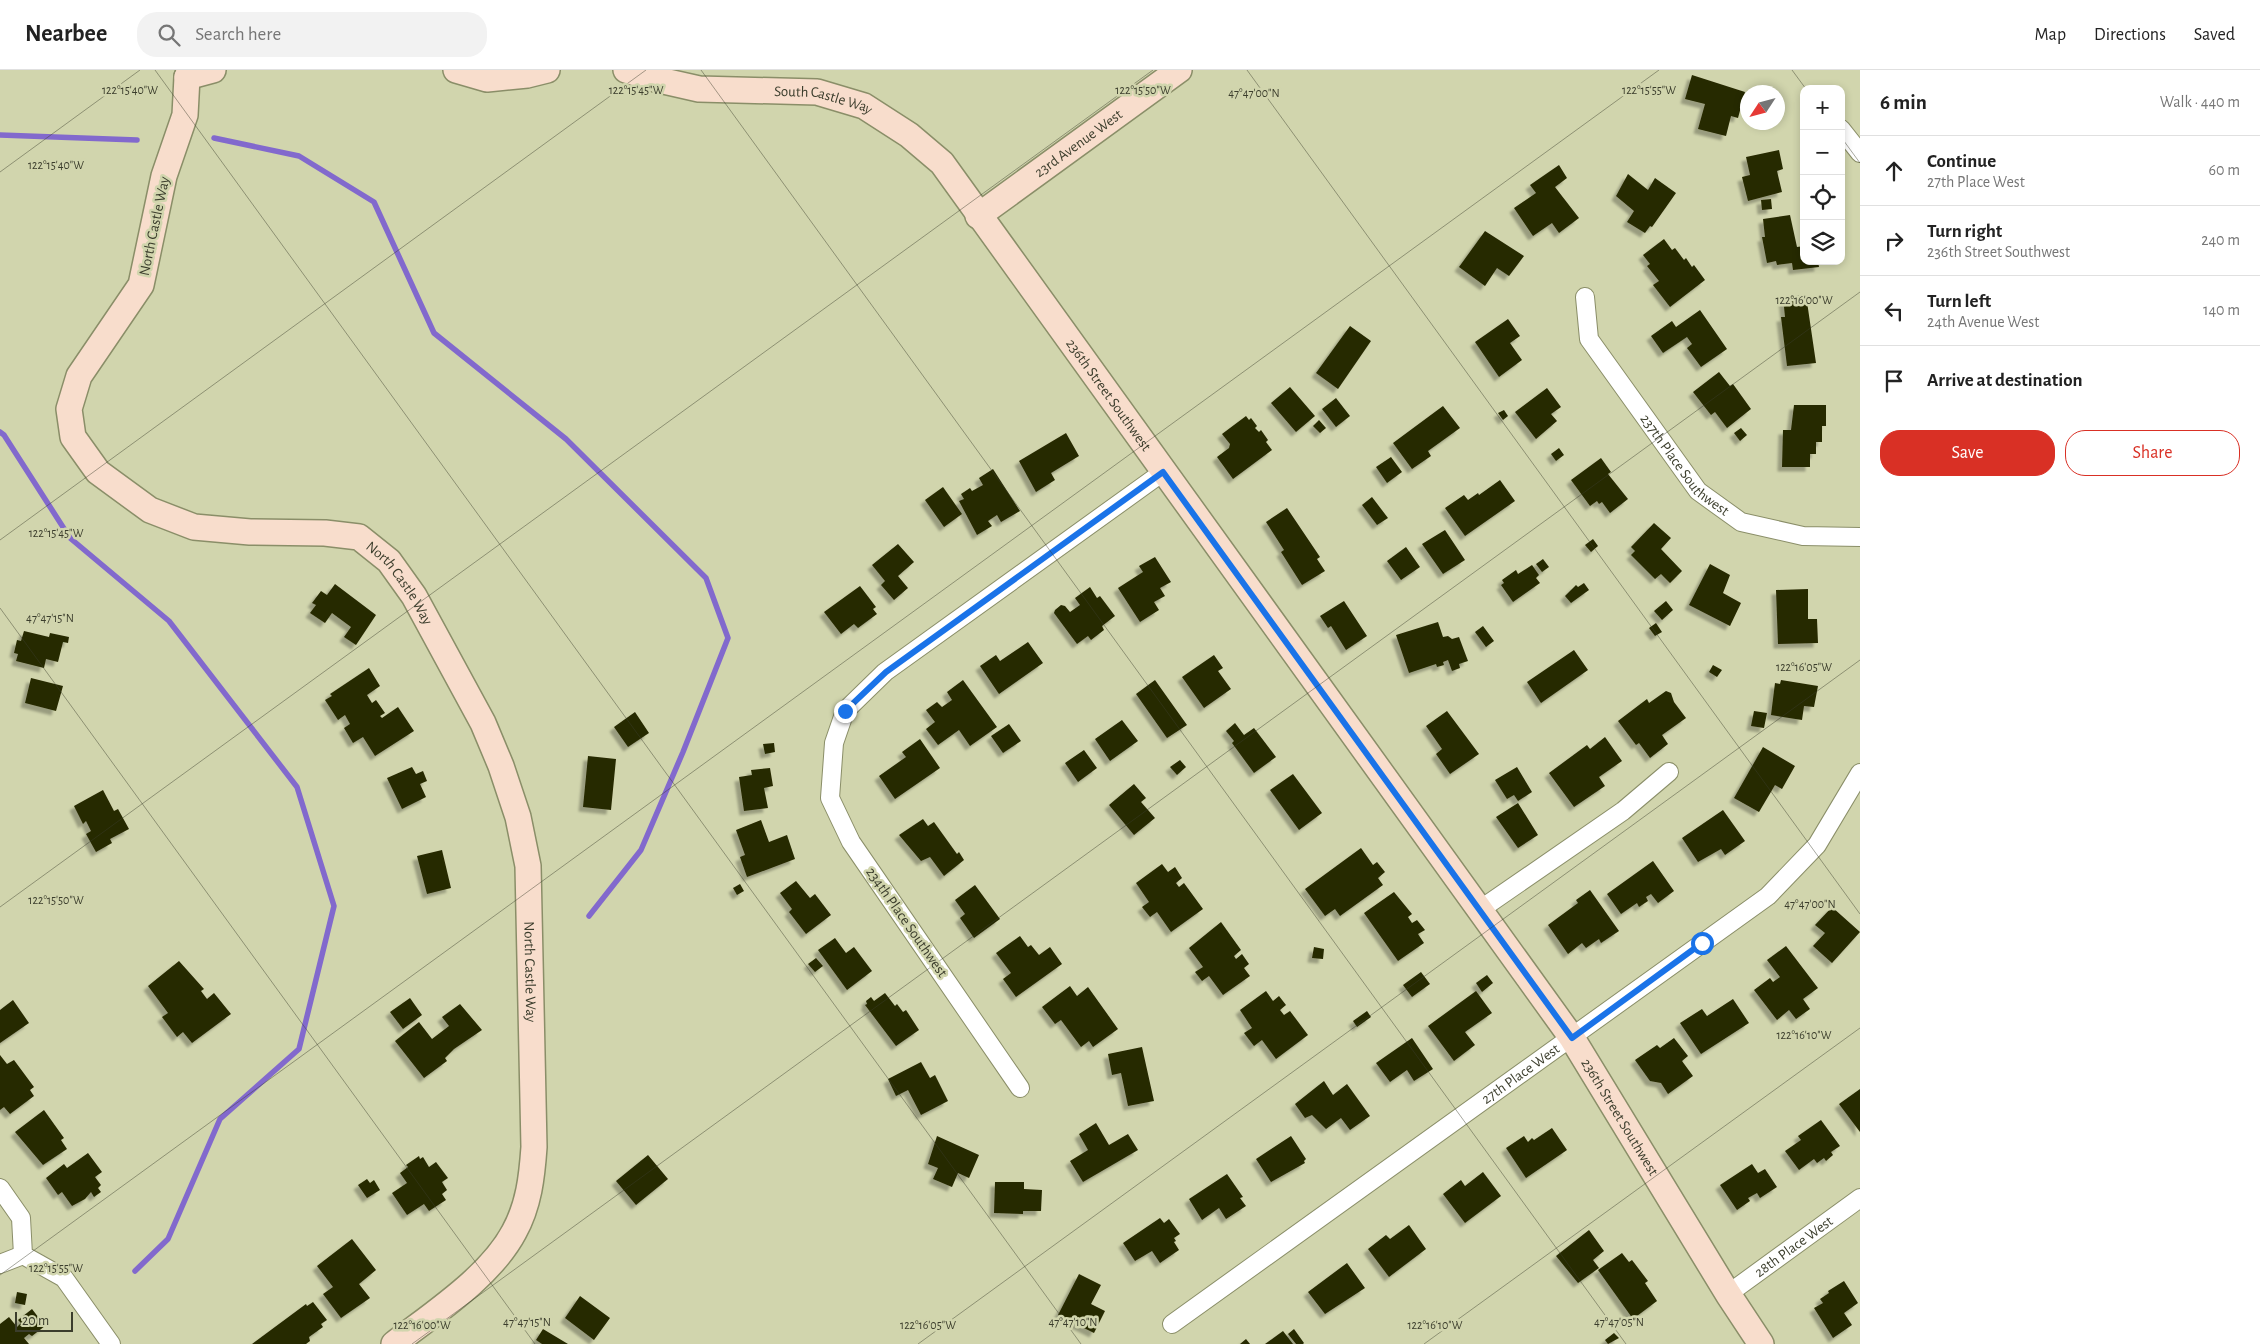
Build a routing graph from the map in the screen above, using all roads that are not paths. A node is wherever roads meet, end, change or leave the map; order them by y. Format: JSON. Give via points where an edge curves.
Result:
{"nodes":[{"id":1,"x":213,"y":70,"type":"edge"},
{"id":2,"x":456,"y":70,"type":"edge"},
{"id":3,"x":547,"y":70,"type":"edge"},
{"id":4,"x":626,"y":70,"type":"edge"},
{"id":5,"x":1179,"y":70,"type":"edge"},
{"id":6,"x":185,"y":73,"type":"edge"},
{"id":7,"x":1842,"y":130,"type":"edge"},
{"id":8,"x":1860,"y":153,"type":"edge"},
{"id":9,"x":978,"y":216,"type":"junction"},
{"id":10,"x":1585,"y":297,"type":"dead end"},
{"id":11,"x":1163,"y":472,"type":"junction"},
{"id":12,"x":1860,"y":537,"type":"edge"},
{"id":13,"x":1669,"y":772,"type":"dead end"},
{"id":14,"x":1860,"y":773,"type":"edge"},
{"id":15,"x":1481,"y":910,"type":"junction"},
{"id":16,"x":1572,"y":1038,"type":"junction"},
{"id":17,"x":1020,"y":1088,"type":"dead end"},
{"id":18,"x":0,"y":1188,"type":"edge"},
{"id":19,"x":1860,"y":1198,"type":"edge"},
{"id":20,"x":23,"y":1255,"type":"junction"},
{"id":21,"x":0,"y":1264,"type":"edge"},
{"id":22,"x":1728,"y":1294,"type":"junction"},
{"id":23,"x":1172,"y":1324,"type":"dead end"},
{"id":24,"x":111,"y":1344,"type":"edge"},
{"id":25,"x":394,"y":1344,"type":"edge"},
{"id":26,"x":1761,"y":1344,"type":"edge"}],
"edges":[{"from":1,"to":6,"type":"street"},
{"from":2,"to":3,"type":"street","via":[[487,79]]},
{"from":4,"to":9,"type":"street","name":"South Castle Way","via":[[699,89],[817,92],[864,106],[909,135],[942,163]]},
{"from":5,"to":9,"type":"street","name":"23rd Avenue West"},
{"from":6,"to":25,"type":"street","name":"North Castle Way","via":[[185,115],[164,176],[141,285],[79,376],[69,409],[73,437],[98,472],[150,510],[194,527],[359,537],[389,561],[414,596],[483,723],[518,817],[528,866],[534,1147],[532,1181],[525,1206],[514,1233],[500,1252],[461,1292]]},
{"from":7,"to":8,"type":"street"},
{"from":9,"to":11,"type":"street","name":"236th Street Southwest"},
{"from":10,"to":12,"type":"street","name":"237th Place Southwest","via":[[1589,339],[1698,491],[1742,522],[1803,536]]},
{"from":11,"to":15,"type":"street","name":"236th Street Southwest"},
{"from":11,"to":17,"type":"street","name":"234th Place Southwest","via":[[886,672],[845,711],[834,743],[830,798],[852,842]]},
{"from":13,"to":15,"type":"street","via":[[1623,810]]},
{"from":14,"to":16,"type":"street","name":"27th Place West","via":[[1817,845],[1768,896]]},
{"from":15,"to":16,"type":"street","name":"236th Street Southwest"},
{"from":16,"to":22,"type":"street","name":"236th Street Southwest"},
{"from":16,"to":23,"type":"street","name":"27th Place West"},
{"from":18,"to":20,"type":"street","via":[[21,1218]]},
{"from":19,"to":22,"type":"street","name":"28th Place West"},
{"from":20,"to":21,"type":"street"},
{"from":20,"to":24,"type":"street","via":[[64,1278]]},
{"from":22,"to":26,"type":"street","name":"236th Street Southwest"}]}
